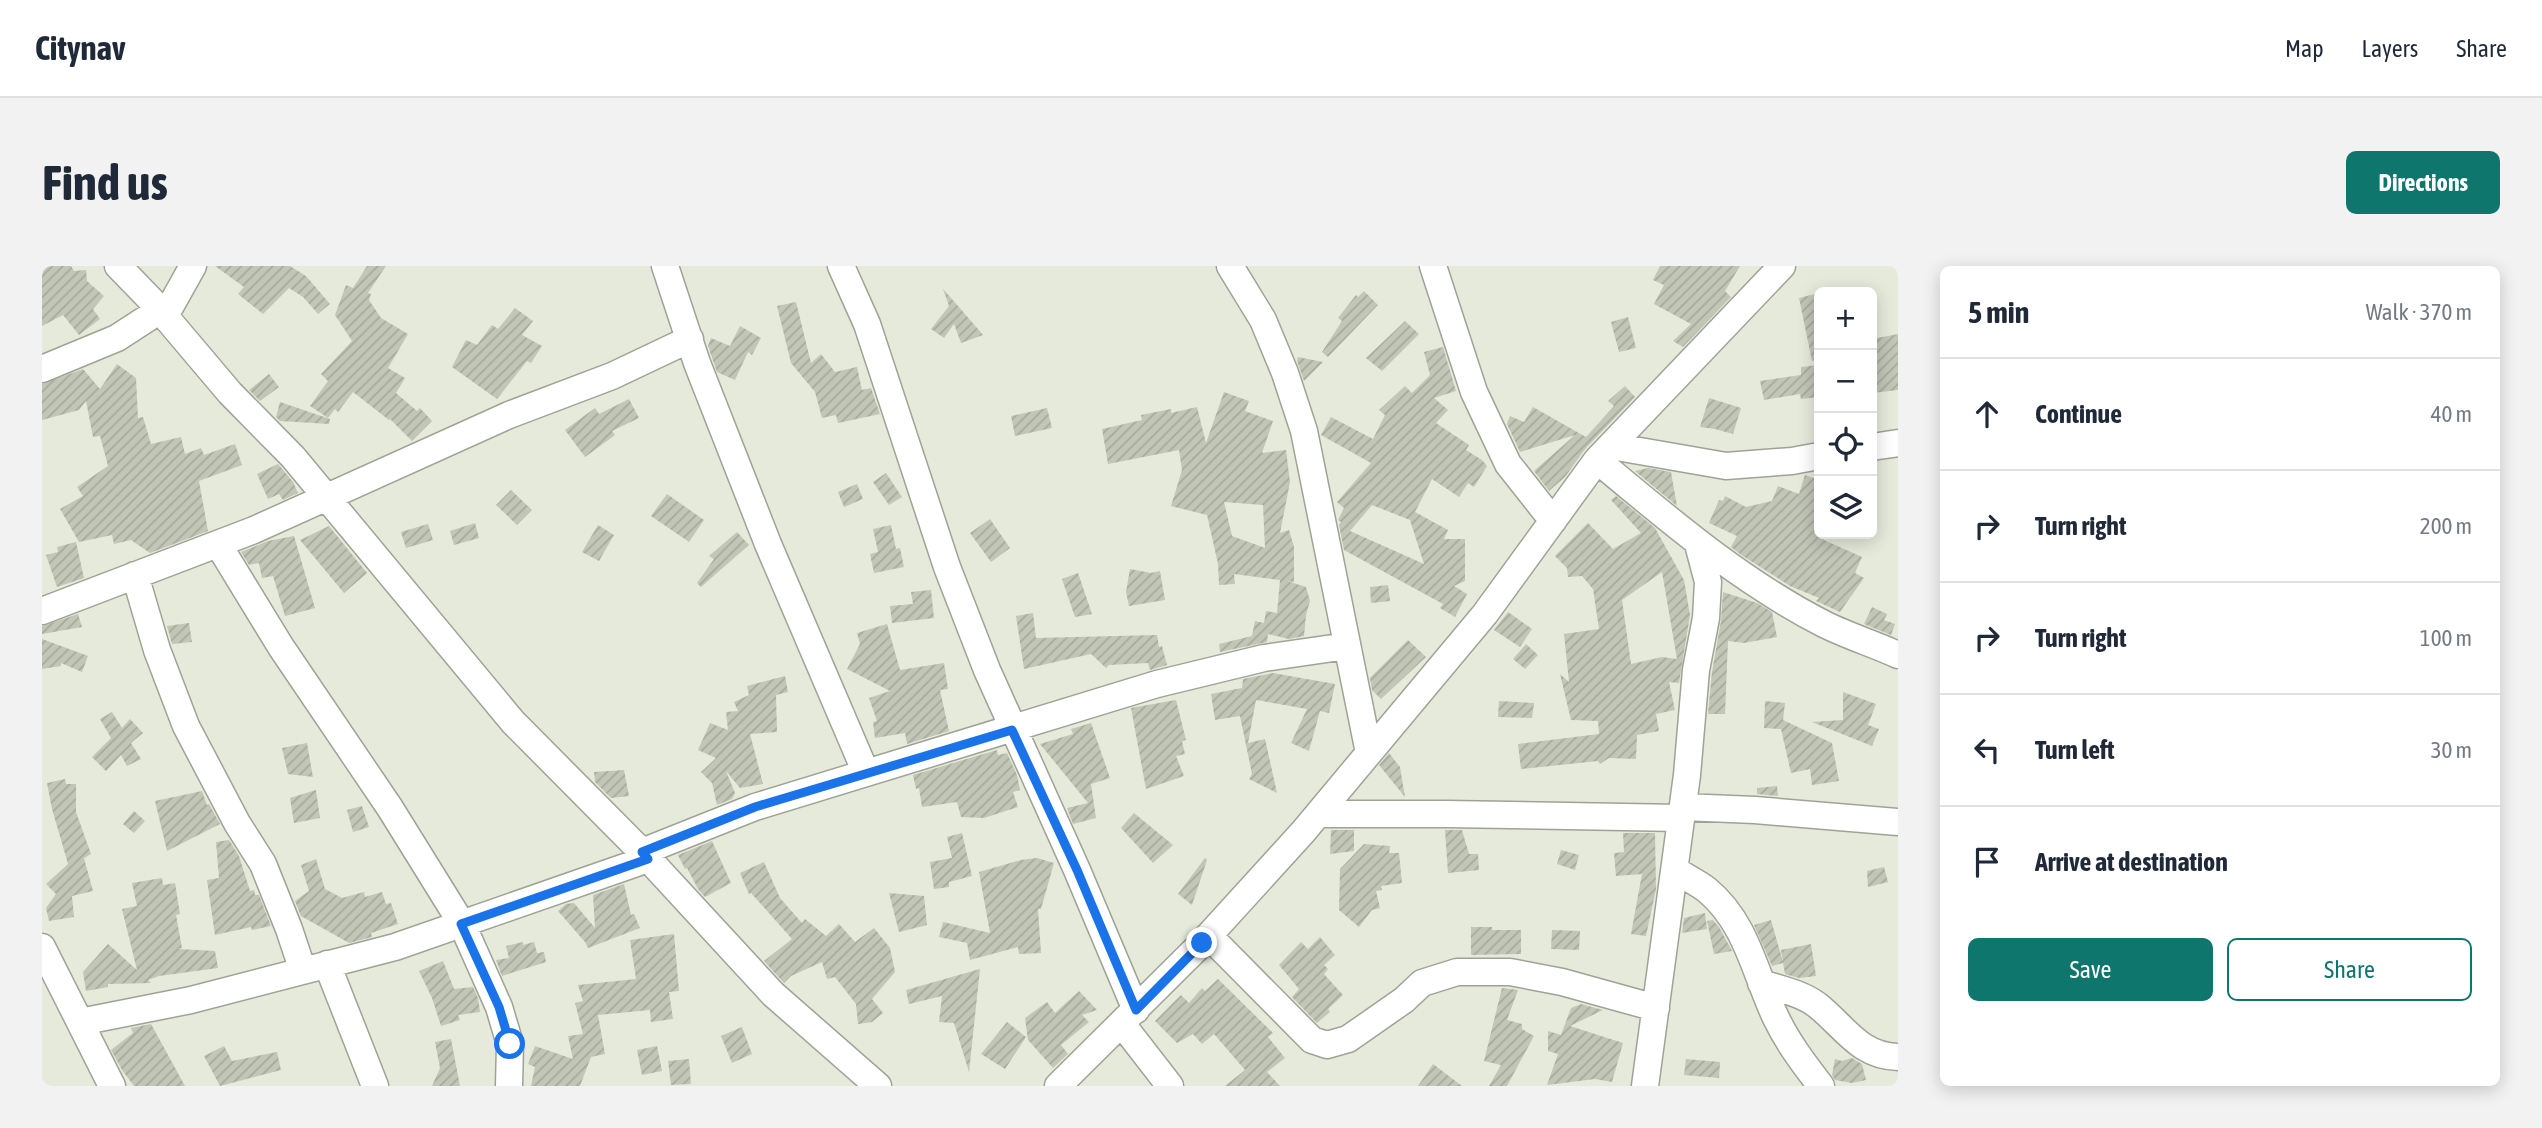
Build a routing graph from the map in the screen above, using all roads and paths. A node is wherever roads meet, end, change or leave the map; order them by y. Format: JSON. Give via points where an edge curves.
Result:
{"nodes":[{"id":1,"x":118,"y":266,"type":"edge"},
{"id":2,"x":193,"y":266,"type":"edge"},
{"id":3,"x":665,"y":266,"type":"edge"},
{"id":4,"x":841,"y":266,"type":"edge"},
{"id":5,"x":1230,"y":266,"type":"edge"},
{"id":6,"x":1433,"y":266,"type":"edge"},
{"id":7,"x":1782,"y":266,"type":"edge"},
{"id":8,"x":163,"y":313,"type":"junction"},
{"id":9,"x":690,"y":339,"type":"junction"},
{"id":10,"x":42,"y":369,"type":"edge"},
{"id":11,"x":1898,"y":443,"type":"edge"},
{"id":12,"x":1877,"y":446,"type":"edge"},
{"id":13,"x":1604,"y":453,"type":"junction"},
{"id":14,"x":1814,"y":457,"type":"edge"},
{"id":15,"x":326,"y":497,"type":"junction"},
{"id":16,"x":1553,"y":522,"type":"junction"},
{"id":17,"x":218,"y":544,"type":"junction"},
{"id":18,"x":1698,"y":544,"type":"junction"},
{"id":19,"x":135,"y":575,"type":"junction"},
{"id":20,"x":42,"y":611,"type":"edge"},
{"id":21,"x":1347,"y":646,"type":"junction"},
{"id":22,"x":1898,"y":655,"type":"edge"},
{"id":23,"x":1012,"y":730,"type":"junction"},
{"id":24,"x":1369,"y":753,"type":"junction"},
{"id":25,"x":866,"y":773,"type":"junction"},
{"id":26,"x":1682,"y":812,"type":"junction"},
{"id":27,"x":1318,"y":814,"type":"junction"},
{"id":28,"x":1898,"y":822,"type":"edge"},
{"id":29,"x":645,"y":856,"type":"junction"},
{"id":30,"x":1675,"y":870,"type":"junction"},
{"id":31,"x":461,"y":924,"type":"junction"},
{"id":32,"x":1209,"y":936,"type":"junction"},
{"id":33,"x":42,"y":947,"type":"edge"},
{"id":34,"x":315,"y":967,"type":"junction"},
{"id":35,"x":1761,"y":982,"type":"junction"},
{"id":36,"x":1656,"y":1008,"type":"junction"},
{"id":37,"x":1129,"y":1017,"type":"junction"},
{"id":38,"x":80,"y":1022,"type":"junction"},
{"id":39,"x":1898,"y":1057,"type":"edge"},
{"id":40,"x":112,"y":1086,"type":"edge"},
{"id":41,"x":375,"y":1086,"type":"edge"},
{"id":42,"x":509,"y":1086,"type":"edge"},
{"id":43,"x":878,"y":1086,"type":"edge"},
{"id":44,"x":1058,"y":1086,"type":"edge"},
{"id":45,"x":1170,"y":1086,"type":"edge"},
{"id":46,"x":1645,"y":1086,"type":"edge"},
{"id":47,"x":1821,"y":1086,"type":"edge"}],
"edges":[{"from":1,"to":8,"type":"street"},
{"from":2,"to":8,"type":"street"},
{"from":3,"to":9,"type":"street"},
{"from":4,"to":23,"type":"street","via":[[867,324],[947,567]]},
{"from":5,"to":21,"type":"street","via":[[1263,320],[1304,431]]},
{"from":6,"to":16,"type":"street","via":[[1474,392],[1508,464]]},
{"from":7,"to":13,"type":"street"},
{"from":8,"to":10,"type":"street"},
{"from":8,"to":15,"type":"street"},
{"from":9,"to":15,"type":"street"},
{"from":9,"to":25,"type":"street","via":[[768,544]]},
{"from":11,"to":12,"type":"street"},
{"from":13,"to":14,"type":"street","via":[[1726,466]]},
{"from":13,"to":16,"type":"street"},
{"from":13,"to":18,"type":"street"},
{"from":15,"to":17,"type":"street"},
{"from":15,"to":29,"type":"street","via":[[513,722]]},
{"from":16,"to":24,"type":"street","via":[[1485,614]]},
{"from":17,"to":19,"type":"street"},
{"from":17,"to":31,"type":"street"},
{"from":18,"to":22,"type":"street","via":[[1824,624]]},
{"from":18,"to":26,"type":"street","via":[[1708,582],[1706,618],[1696,670]]},
{"from":19,"to":20,"type":"street"},
{"from":19,"to":34,"type":"street","via":[[186,726],[263,864],[289,929]]},
{"from":21,"to":23,"type":"street","via":[[1264,658],[1157,684]]},
{"from":21,"to":24,"type":"street"},
{"from":23,"to":25,"type":"street"},
{"from":23,"to":37,"type":"street","via":[[1077,870]]},
{"from":24,"to":27,"type":"street"},
{"from":25,"to":29,"type":"street","via":[[755,807]]},
{"from":26,"to":27,"type":"street"},
{"from":26,"to":28,"type":"street"},
{"from":26,"to":30,"type":"street"},
{"from":27,"to":32,"type":"street"},
{"from":29,"to":31,"type":"street"},
{"from":29,"to":43,"type":"street","via":[[773,994]]},
{"from":30,"to":35,"type":"street","via":[[1707,890],[1728,914],[1744,937]]},
{"from":30,"to":36,"type":"street"},
{"from":31,"to":34,"type":"street"},
{"from":31,"to":42,"type":"street","via":[[499,1007],[510,1044]]},
{"from":32,"to":36,"type":"street","via":[[1312,1040],[1327,1045],[1348,1039],[1422,983],[1457,972],[1523,974]]},
{"from":32,"to":37,"type":"street"},
{"from":33,"to":38,"type":"street"},
{"from":34,"to":38,"type":"street","via":[[191,1000]]},
{"from":34,"to":41,"type":"street"},
{"from":35,"to":39,"type":"street","via":[[1817,1005],[1866,1050]]},
{"from":35,"to":47,"type":"street","via":[[1791,1047]]},
{"from":36,"to":46,"type":"street"},
{"from":37,"to":44,"type":"street"},
{"from":37,"to":45,"type":"street"},
{"from":38,"to":40,"type":"street"}]}
